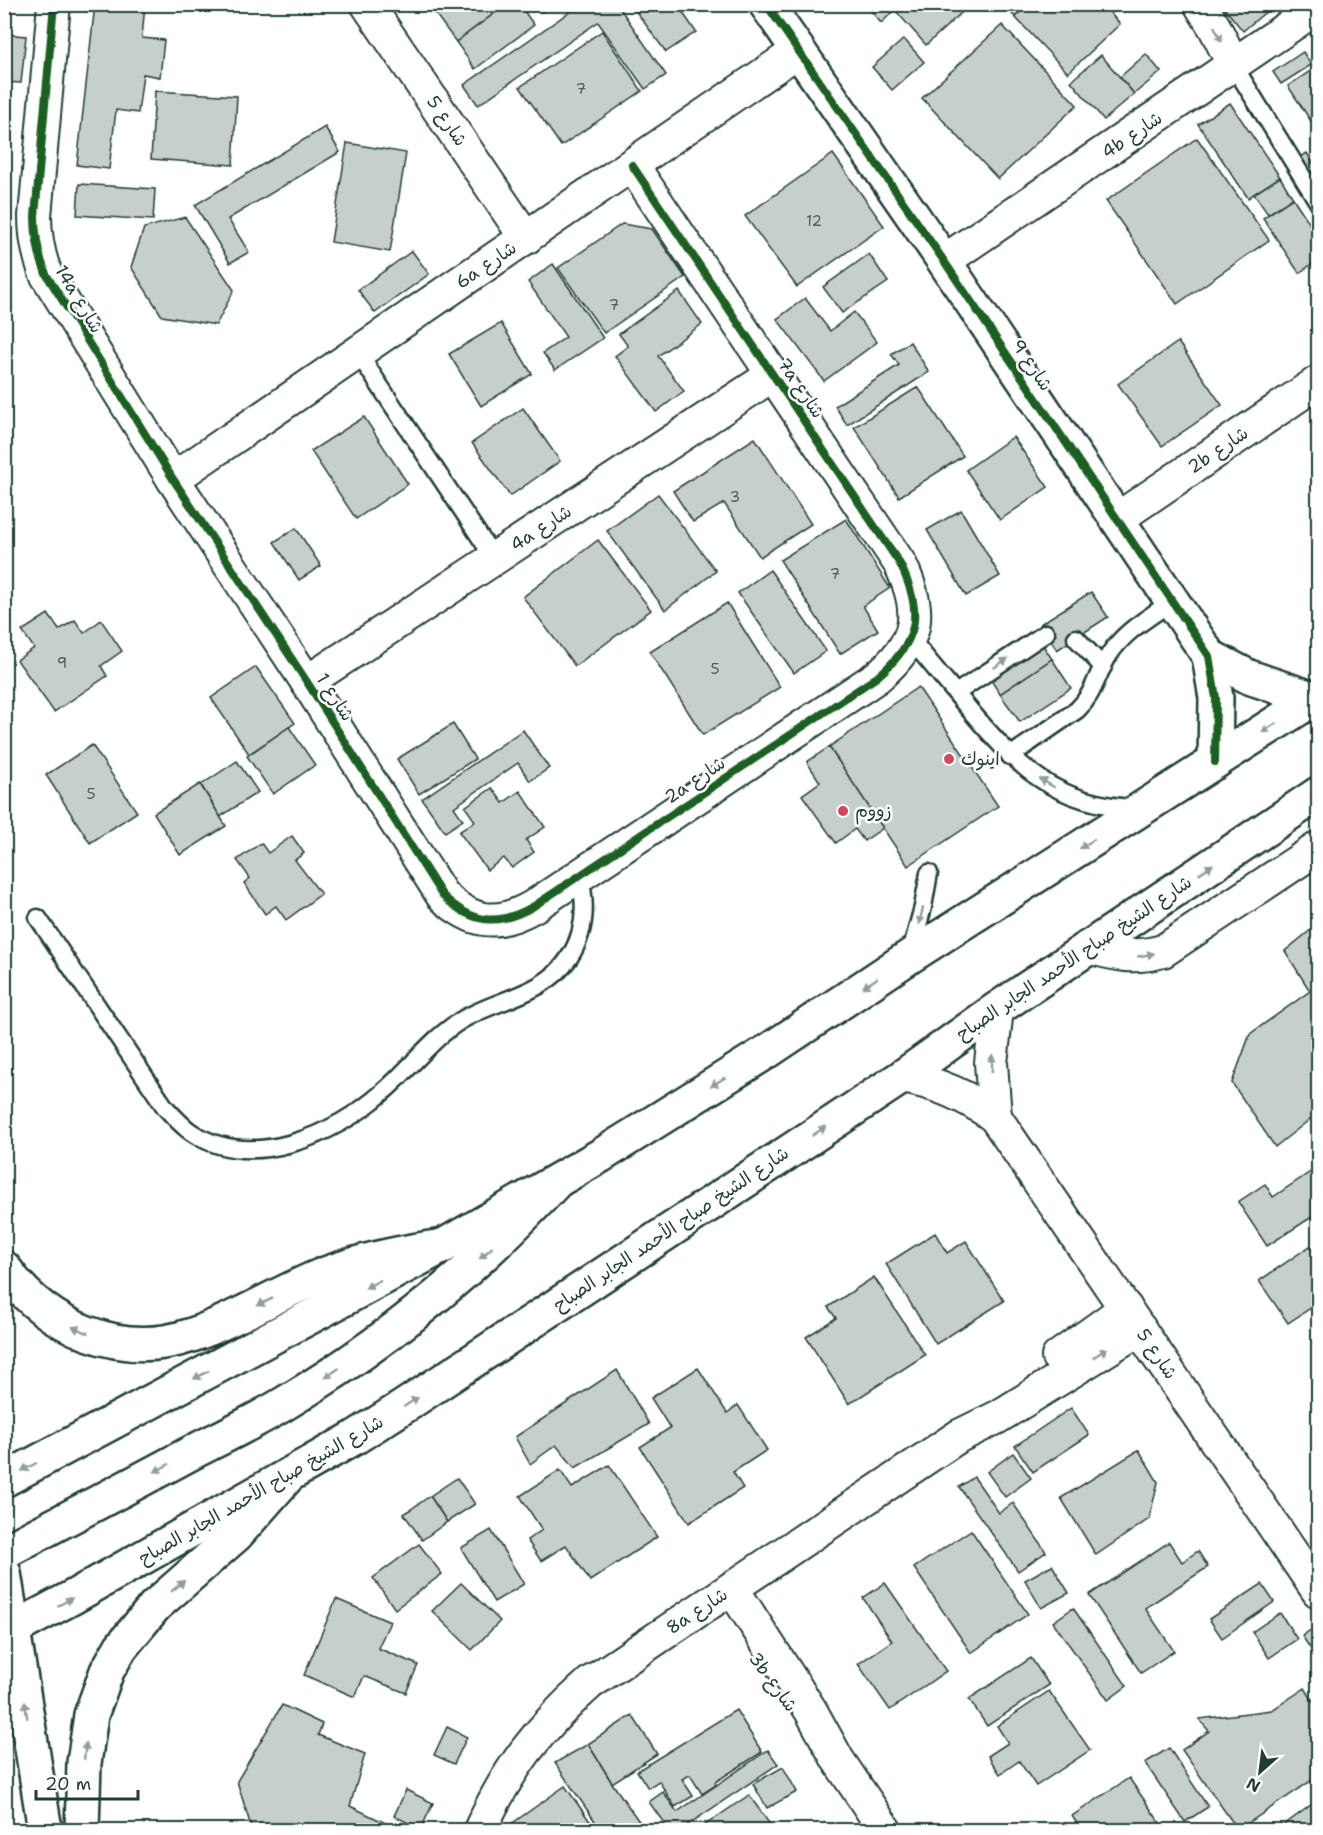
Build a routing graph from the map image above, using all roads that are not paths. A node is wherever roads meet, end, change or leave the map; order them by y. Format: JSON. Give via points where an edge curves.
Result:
{"nodes":[{"id":1,"x":54,"y":4,"type":"edge"},
{"id":2,"x":368,"y":4,"type":"edge"},
{"id":3,"x":766,"y":4,"type":"edge"},
{"id":4,"x":1200,"y":4,"type":"edge"},
{"id":5,"x":1318,"y":7,"type":"edge"},
{"id":6,"x":798,"y":51,"type":"junction"},
{"id":7,"x":1234,"y":66,"type":"junction"},
{"id":8,"x":632,"y":165,"type":"junction"},
{"id":9,"x":1318,"y":202,"type":"edge"},
{"id":10,"x":526,"y":238,"type":"junction"},
{"id":11,"x":944,"y":261,"type":"junction"},
{"id":12,"x":358,"y":353,"type":"junction"},
{"id":13,"x":774,"y":374,"type":"junction"},
{"id":14,"x":1318,"y":382,"type":"edge"},
{"id":15,"x":173,"y":479,"type":"junction"},
{"id":16,"x":1117,"y":519,"type":"junction"},
{"id":17,"x":494,"y":558,"type":"junction"},
{"id":18,"x":1172,"y":601,"type":"junction"},
{"id":19,"x":1046,"y":633,"type":"dead end"},
{"id":20,"x":910,"y":638,"type":"junction"},
{"id":21,"x":1076,"y":638,"type":"dead end"},
{"id":22,"x":1209,"y":656,"type":"junction"},
{"id":23,"x":1103,"y":667,"type":"junction"},
{"id":24,"x":307,"y":682,"type":"junction"},
{"id":25,"x":956,"y":693,"type":"junction"},
{"id":26,"x":1316,"y":698,"type":"edge"},
{"id":27,"x":1010,"y":756,"type":"junction"},
{"id":28,"x":1215,"y":762,"type":"junction"},
{"id":29,"x":1318,"y":794,"type":"edge"},
{"id":30,"x":1143,"y":809,"type":"junction"},
{"id":31,"x":1318,"y":848,"type":"edge"},
{"id":32,"x":929,"y":873,"type":"dead end"},
{"id":33,"x":579,"y":875,"type":"junction"},
{"id":34,"x":38,"y":918,"type":"dead end"},
{"id":35,"x":481,"y":919,"type":"joint"},
{"id":36,"x":1088,"y":947,"type":"junction"},
{"id":37,"x":909,"y":957,"type":"junction"},
{"id":38,"x":997,"y":1009,"type":"junction"},
{"id":39,"x":902,"y":1077,"type":"junction"},
{"id":40,"x":995,"y":1117,"type":"junction"},
{"id":41,"x":556,"y":1182,"type":"junction"},
{"id":42,"x":443,"y":1246,"type":"junction"},
{"id":43,"x":4,"y":1268,"type":"edge"},
{"id":44,"x":1133,"y":1318,"type":"junction"},
{"id":45,"x":289,"y":1475,"type":"junction"},
{"id":46,"x":4,"y":1480,"type":"edge"},
{"id":47,"x":4,"y":1552,"type":"edge"},
{"id":48,"x":4,"y":1573,"type":"edge"},
{"id":49,"x":1314,"y":1574,"type":"edge"},
{"id":50,"x":723,"y":1594,"type":"junction"},
{"id":51,"x":9,"y":1632,"type":"edge"},
{"id":52,"x":45,"y":1830,"type":"edge"},
{"id":53,"x":82,"y":1830,"type":"edge"},
{"id":54,"x":480,"y":1830,"type":"edge"},
{"id":55,"x":885,"y":1830,"type":"edge"}],
"edges":[{"from":1,"to":15,"type":"street","name":"14a شارع","via":[[36,216],[39,256],[56,291]]},
{"from":2,"to":10,"type":"street","name":"شارع 5"},
{"from":3,"to":6,"type":"main road","name":"شارع 9"},
{"from":4,"to":7,"type":"street","one_way":true},
{"from":5,"to":7,"type":"street","name":"4b شارع"},
{"from":6,"to":8,"type":"street","name":"6a شارع"},
{"from":6,"to":11,"type":"main road","name":"شارع 9"},
{"from":7,"to":9,"type":"lane"},
{"from":7,"to":11,"type":"street","name":"4b شارع"},
{"from":8,"to":10,"type":"street","name":"6a شارع"},
{"from":8,"to":13,"type":"street","name":"7a شارع"},
{"from":10,"to":12,"type":"street","name":"6a شارع"},
{"from":11,"to":16,"type":"main road","name":"شارع 9"},
{"from":12,"to":15,"type":"street","name":"6a شارع"},
{"from":12,"to":17,"type":"lane"},
{"from":13,"to":17,"type":"street","name":"4a شارع"},
{"from":13,"to":20,"type":"street","name":"7a شارع","via":[[900,564],[911,587],[915,613]]},
{"from":14,"to":16,"type":"street","name":"2b شارع"},
{"from":15,"to":24,"type":"street","name":"شارع 1"},
{"from":16,"to":18,"type":"main road","name":"شارع 9"},
{"from":17,"to":24,"type":"street","name":"4a شارع"},
{"from":18,"to":22,"type":"main road","name":"شارع 9"},
{"from":18,"to":23,"type":"lane","via":[[1128,633]]},
{"from":25,"to":19,"type":"lane","one_way":true},
{"from":20,"to":25,"type":"lane"},
{"from":20,"to":33,"type":"street","name":"2a شارع","via":[[897,660],[877,677]]},
{"from":21,"to":23,"type":"lane"},
{"from":22,"to":26,"type":"main road","name":"شارع 9","via":[[1260,682]]},
{"from":22,"to":28,"type":"main road","name":"شارع 9","via":[[1216,698]]},
{"from":23,"to":27,"type":"lane","via":[[1086,702]]},
{"from":24,"to":35,"type":"street","name":"شارع 1","via":[[442,895],[453,906]]},
{"from":25,"to":27,"type":"lane"},
{"from":26,"to":28,"type":"main road","one_way":true},
{"from":30,"to":27,"type":"lane","one_way":true,"via":[[1110,806],[1071,795],[1049,785]]},
{"from":28,"to":30,"type":"main road"},
{"from":36,"to":29,"type":"main road","name":"شارع الشيخ صباح الأحمد الجابر الصباح","one_way":true},
{"from":30,"to":37,"type":"main road","one_way":true},
{"from":36,"to":31,"type":"street","one_way":true,"via":[[1134,956],[1163,951]]},
{"from":32,"to":37,"type":"lane","one_way":true,"via":[[920,924]]},
{"from":33,"to":34,"type":"lane","via":[[585,911],[582,928],[573,952],[557,973],[528,992],[460,1021],[358,1113],[304,1139],[260,1149],[216,1143],[177,1121]]},
{"from":33,"to":35,"type":"street","name":"2a شارع","via":[[522,913],[502,919]]},
{"from":36,"to":38,"type":"main road","name":"شارع الشيخ صباح الأحمد الجابر الصباح"},
{"from":37,"to":41,"type":"main road","one_way":true,"via":[[768,1051]]},
{"from":38,"to":39,"type":"main road","name":"شارع الشيخ صباح الأحمد الجابر الصباح"},
{"from":40,"to":38,"type":"street","one_way":true,"via":[[991,1063]]},
{"from":39,"to":40,"type":"street","name":"شارع 5","via":[[951,1090]]},
{"from":45,"to":39,"type":"main road","name":"شارع الشيخ صباح الأحمد الجابر الصباح","one_way":true,"via":[[403,1407]]},
{"from":40,"to":44,"type":"street","name":"شارع 5"},
{"from":41,"to":42,"type":"main road"},
{"from":41,"to":47,"type":"main road","one_way":true,"via":[[472,1266],[331,1373],[281,1405]]},
{"from":42,"to":43,"type":"main road","one_way":true,"via":[[380,1256],[348,1266],[200,1332],[165,1342],[109,1340],[71,1327],[32,1300]]},
{"from":42,"to":46,"type":"main road","one_way":true},
{"from":44,"to":49,"type":"street","name":"شارع 5"},
{"from":44,"to":50,"type":"street","name":"8a شارع","via":[[998,1417],[959,1436]]},
{"from":51,"to":45,"type":"main road","name":"شارع الشيخ صباح الأحمد الجابر الصباح","one_way":true},
{"from":53,"to":45,"type":"main road","one_way":true,"via":[[84,1763],[91,1715],[116,1655],[155,1606],[236,1535]]},
{"from":48,"to":51,"type":"main road"},
{"from":50,"to":54,"type":"street","name":"8a شارع","via":[[590,1683],[563,1707],[515,1764]]},
{"from":50,"to":55,"type":"street","name":"3b شارع","via":[[811,1711]]},
{"from":52,"to":51,"type":"main road","one_way":true}]}
